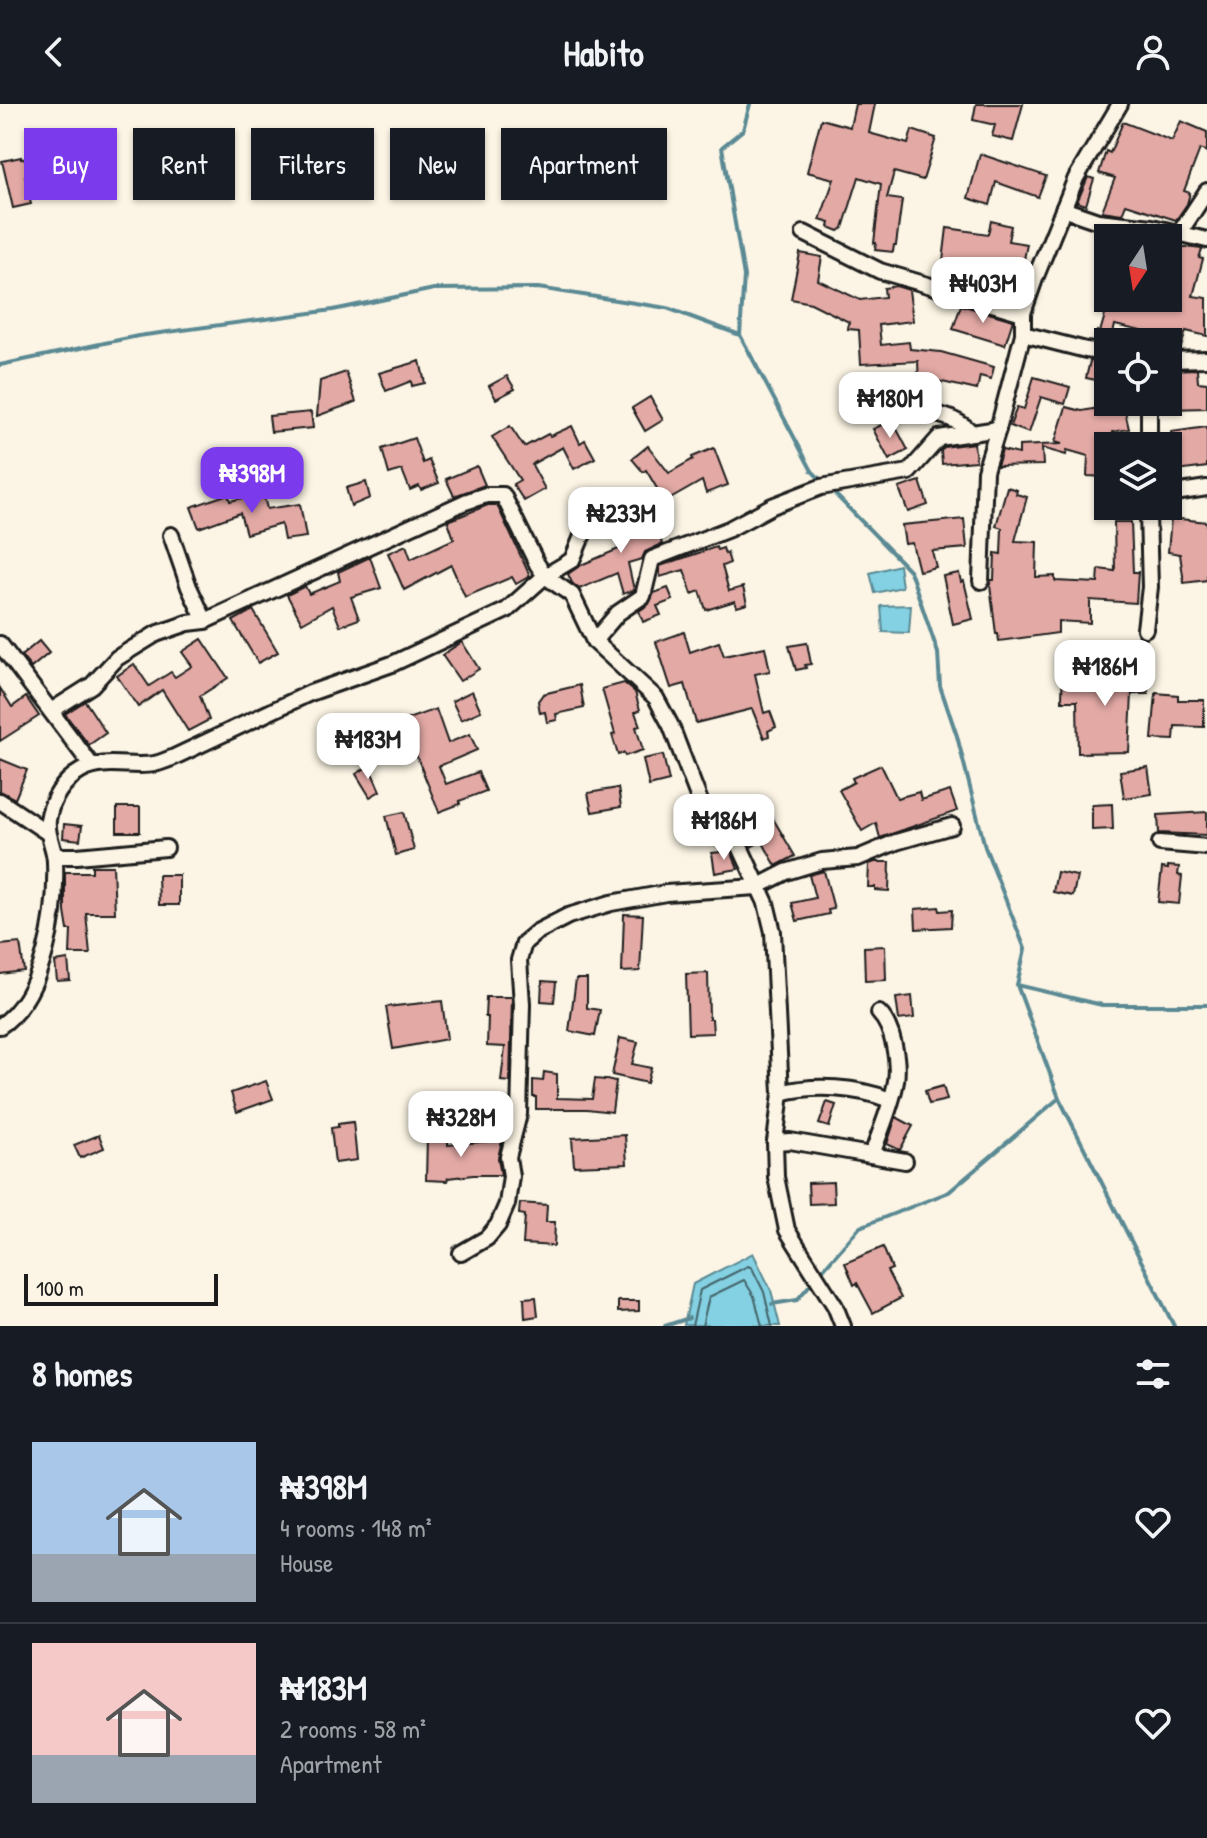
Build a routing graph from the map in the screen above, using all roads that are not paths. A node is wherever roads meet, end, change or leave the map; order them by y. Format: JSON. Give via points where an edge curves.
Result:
{"nodes":[{"id":1,"x":1120,"y":104,"type":"edge"},
{"id":2,"x":1207,"y":191,"type":"edge"},
{"id":3,"x":1063,"y":209,"type":"junction"},
{"id":4,"x":1120,"y":224,"type":"edge"},
{"id":5,"x":1182,"y":229,"type":"edge"},
{"id":6,"x":804,"y":233,"type":"dead end"},
{"id":7,"x":1182,"y":233,"type":"edge"},
{"id":8,"x":1207,"y":240,"type":"edge"},
{"id":9,"x":1023,"y":313,"type":"junction"},
{"id":10,"x":1023,"y":334,"type":"junction"},
{"id":11,"x":1094,"y":351,"type":"edge"},
{"id":12,"x":1207,"y":359,"type":"edge"},
{"id":13,"x":1182,"y":360,"type":"edge"},
{"id":14,"x":902,"y":411,"type":"dead end"},
{"id":15,"x":998,"y":429,"type":"junction"},
{"id":16,"x":972,"y":433,"type":"junction"},
{"id":17,"x":1207,"y":488,"type":"edge"},
{"id":18,"x":1182,"y":492,"type":"edge"},
{"id":19,"x":640,"y":500,"type":"dead end"},
{"id":20,"x":1148,"y":520,"type":"edge"},
{"id":21,"x":171,"y":535,"type":"dead end"},
{"id":22,"x":545,"y":576,"type":"junction"},
{"id":23,"x":981,"y":581,"type":"dead end"},
{"id":24,"x":205,"y":621,"type":"junction"},
{"id":25,"x":1145,"y":629,"type":"dead end"},
{"id":26,"x":594,"y":641,"type":"junction"},
{"id":27,"x":0,"y":644,"type":"edge"},
{"id":28,"x":51,"y":711,"type":"junction"},
{"id":29,"x":92,"y":766,"type":"junction"},
{"id":30,"x":0,"y":801,"type":"edge"},
{"id":31,"x":952,"y":826,"type":"dead end"},
{"id":32,"x":48,"y":833,"type":"junction"},
{"id":33,"x":1160,"y":843,"type":"dead end"},
{"id":34,"x":1207,"y":847,"type":"edge"},
{"id":35,"x":166,"y":848,"type":"dead end"},
{"id":36,"x":55,"y":856,"type":"junction"},
{"id":37,"x":757,"y":887,"type":"junction"},
{"id":38,"x":879,"y":1013,"type":"dead end"},
{"id":39,"x":0,"y":1026,"type":"edge"},
{"id":40,"x":781,"y":1093,"type":"junction"},
{"id":41,"x":890,"y":1100,"type":"junction"},
{"id":42,"x":775,"y":1142,"type":"junction"},
{"id":43,"x":872,"y":1155,"type":"junction"},
{"id":44,"x":905,"y":1161,"type":"dead end"},
{"id":45,"x":461,"y":1253,"type":"dead end"},
{"id":46,"x":843,"y":1326,"type":"edge"}],
"edges":[{"from":1,"to":3,"type":"street"},
{"from":2,"to":5,"type":"street"},
{"from":3,"to":4,"type":"street"},
{"from":3,"to":9,"type":"street"},
{"from":6,"to":9,"type":"street","via":[[880,271]]},
{"from":7,"to":8,"type":"street"},
{"from":9,"to":10,"type":"street"},
{"from":10,"to":11,"type":"street"},
{"from":10,"to":15,"type":"street"},
{"from":12,"to":13,"type":"street"},
{"from":14,"to":16,"type":"street","via":[[960,420]]},
{"from":15,"to":16,"type":"street"},
{"from":15,"to":23,"type":"street","via":[[985,471]]},
{"from":16,"to":26,"type":"street","via":[[939,438],[909,472],[826,486],[652,559],[643,596],[618,613]]},
{"from":17,"to":18,"type":"street"},
{"from":19,"to":22,"type":"street","via":[[597,519],[583,534],[572,560]]},
{"from":20,"to":25,"type":"street"},
{"from":21,"to":24,"type":"street"},
{"from":22,"to":24,"type":"street","via":[[503,495],[486,495]]},
{"from":22,"to":26,"type":"street","via":[[572,595]]},
{"from":22,"to":29,"type":"street","via":[[507,610],[172,758],[153,764]]},
{"from":24,"to":28,"type":"street","via":[[156,634]]},
{"from":26,"to":37,"type":"street","via":[[656,698],[701,804],[737,840]]},
{"from":27,"to":28,"type":"street"},
{"from":28,"to":29,"type":"street"},
{"from":29,"to":32,"type":"street","via":[[62,786],[52,803]]},
{"from":30,"to":32,"type":"street"},
{"from":31,"to":37,"type":"street","via":[[858,858],[786,872]]},
{"from":32,"to":36,"type":"street"},
{"from":33,"to":34,"type":"street"},
{"from":35,"to":36,"type":"street"},
{"from":36,"to":39,"type":"street","via":[[56,885],[41,963],[22,1002]]},
{"from":37,"to":40,"type":"street","via":[[773,932]]},
{"from":37,"to":45,"type":"street","via":[[611,903],[568,916],[524,943],[519,960],[519,1114],[508,1157],[507,1204],[487,1238]]},
{"from":38,"to":41,"type":"street","via":[[894,1049],[896,1079]]},
{"from":40,"to":41,"type":"street","via":[[803,1087],[846,1089]]},
{"from":40,"to":42,"type":"street"},
{"from":41,"to":43,"type":"street"},
{"from":42,"to":43,"type":"street"},
{"from":42,"to":46,"type":"street","via":[[787,1230]]},
{"from":43,"to":44,"type":"street"}]}
